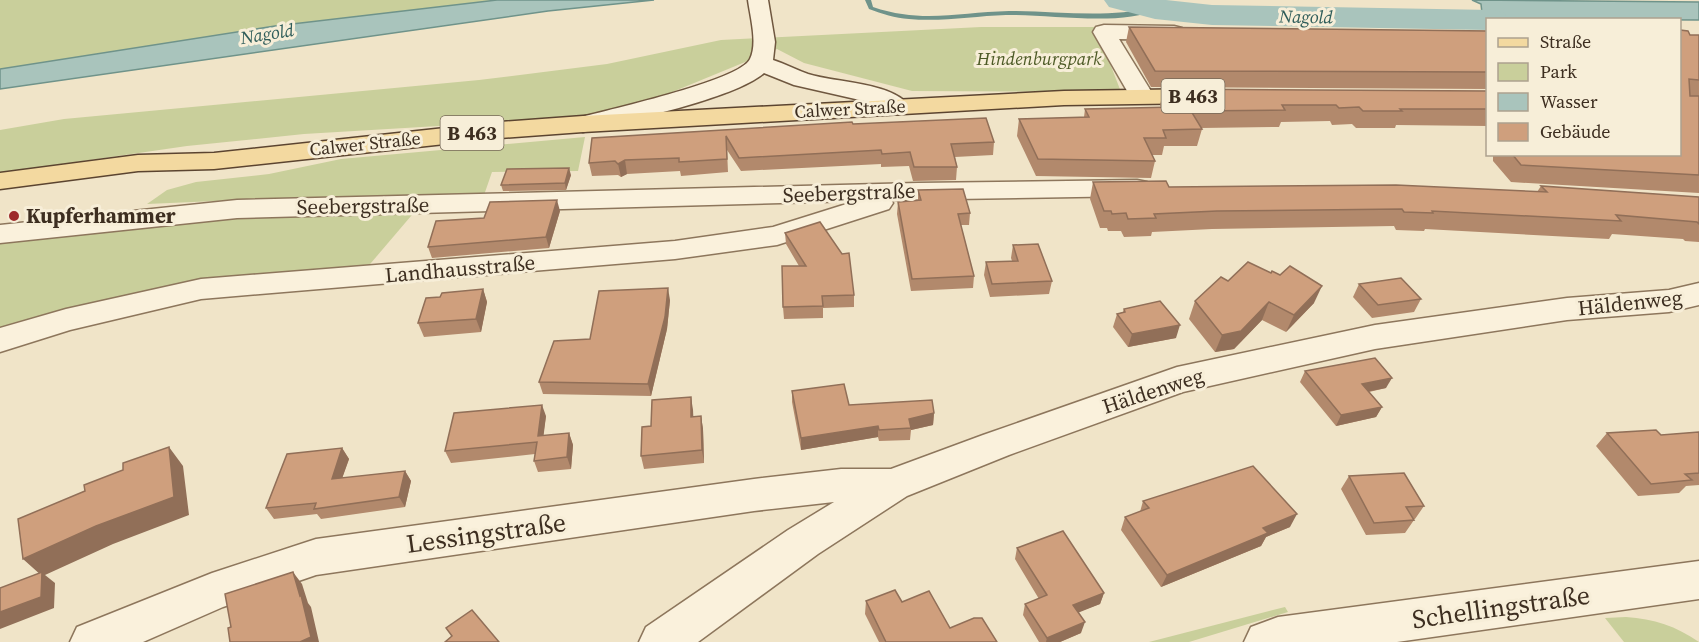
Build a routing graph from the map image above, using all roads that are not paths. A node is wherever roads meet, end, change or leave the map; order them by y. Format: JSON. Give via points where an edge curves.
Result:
{"nodes":[{"id":1,"x":758,"y":0,"type":"edge"},
{"id":2,"x":1200,"y":34,"type":"edge"},
{"id":3,"x":762,"y":58,"type":"junction"},
{"id":4,"x":1142,"y":96,"type":"junction"},
{"id":5,"x":1226,"y":96,"type":"edge"},
{"id":6,"x":898,"y":107,"type":"junction"},
{"id":7,"x":583,"y":124,"type":"junction"},
{"id":8,"x":214,"y":161,"type":"junction"},
{"id":9,"x":0,"y":181,"type":"edge"},
{"id":10,"x":1167,"y":188,"type":"edge"},
{"id":11,"x":918,"y":190,"type":"junction"},
{"id":12,"x":0,"y":197,"type":"edge"},
{"id":13,"x":0,"y":234,"type":"edge"},
{"id":14,"x":1699,"y":294,"type":"edge"},
{"id":15,"x":0,"y":340,"type":"edge"},
{"id":16,"x":892,"y":485,"type":"junction"},
{"id":17,"x":1698,"y":582,"type":"edge"},
{"id":18,"x":93,"y":642,"type":"edge"},
{"id":19,"x":662,"y":642,"type":"edge"},
{"id":20,"x":1267,"y":642,"type":"edge"}],
"edges":[{"from":1,"to":3,"type":"street"},
{"from":2,"to":4,"type":"street","via":[[1104,32]]},
{"from":3,"to":6,"type":"street","via":[[802,80],[880,97]]},
{"from":3,"to":7,"type":"street","via":[[749,73],[724,85]]},
{"from":4,"to":5,"type":"main road","name":"Calwer Straße","number":"B 463"},
{"from":4,"to":6,"type":"main road","name":"Calwer Straße","number":"B 463"},
{"from":6,"to":7,"type":"main road","name":"Calwer Straße","number":"B 463"},
{"from":7,"to":8,"type":"main road","name":"Calwer Straße","number":"B 463"},
{"from":8,"to":9,"type":"main road","name":"Calwer Straße","number":"B 463","via":[[138,163]]},
{"from":8,"to":12,"type":"main road","name":"Calwer Straße","number":"B 463","via":[[130,179]]},
{"from":10,"to":11,"type":"street","name":"Seebergstraße"},
{"from":11,"to":13,"type":"street","name":"Seebergstraße","via":[[237,209]]},
{"from":11,"to":15,"type":"street","name":"Landhausstraße","via":[[777,236],[627,255],[201,289],[66,320]]},
{"from":14,"to":16,"type":"street","name":"Häldenweg","via":[[1375,337],[1177,380]]},
{"from":16,"to":18,"type":"street","name":"Lessingstraße","via":[[841,485],[754,495],[316,557],[212,592]]},
{"from":16,"to":19,"type":"street","name":"Häldenweg","via":[[803,542]]},
{"from":17,"to":20,"type":"street","name":"Schellingstraße"}]}
